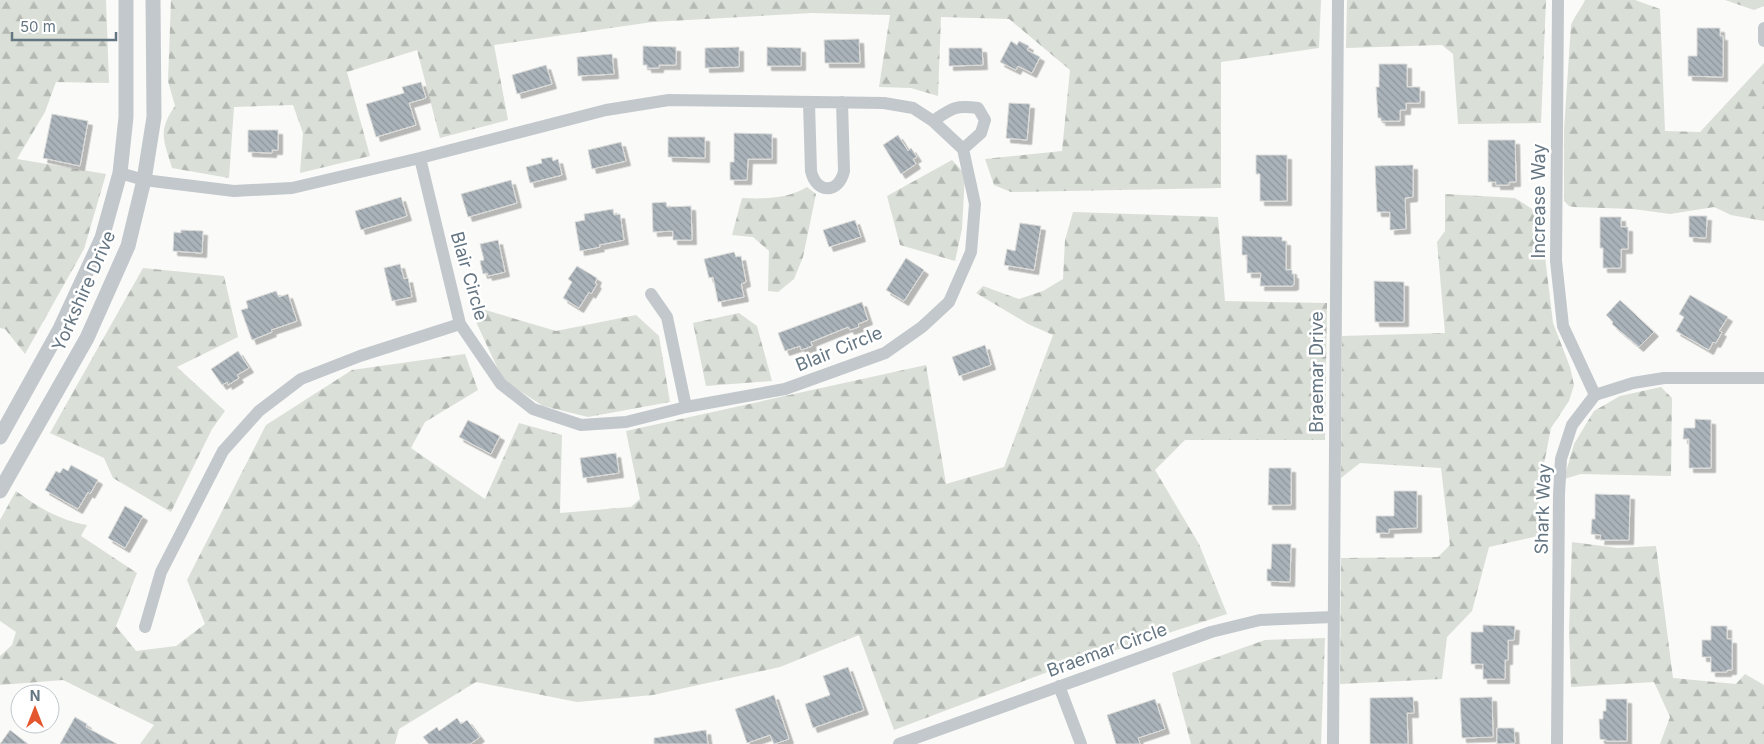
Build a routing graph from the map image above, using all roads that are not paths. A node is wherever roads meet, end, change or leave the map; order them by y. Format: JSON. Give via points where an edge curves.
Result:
{"nodes":[{"id":1,"x":126,"y":0,"type":"edge"},
{"id":2,"x":154,"y":0,"type":"edge"},
{"id":3,"x":1338,"y":0,"type":"edge"},
{"id":4,"x":1558,"y":0,"type":"edge"},
{"id":5,"x":1764,"y":28,"type":"edge"},
{"id":6,"x":1764,"y":41,"type":"edge"},
{"id":7,"x":842,"y":102,"type":"junction"},
{"id":8,"x":808,"y":103,"type":"junction"},
{"id":9,"x":933,"y":121,"type":"junction"},
{"id":10,"x":963,"y":149,"type":"junction"},
{"id":11,"x":420,"y":158,"type":"junction"},
{"id":12,"x":120,"y":173,"type":"junction"},
{"id":13,"x":144,"y":180,"type":"junction"},
{"id":14,"x":650,"y":294,"type":"dead end"},
{"id":15,"x":460,"y":324,"type":"junction"},
{"id":16,"x":1764,"y":378,"type":"edge"},
{"id":17,"x":1595,"y":395,"type":"junction"},
{"id":18,"x":686,"y":408,"type":"junction"},
{"id":19,"x":0,"y":437,"type":"edge"},
{"id":20,"x":0,"y":491,"type":"edge"},
{"id":21,"x":1333,"y":616,"type":"junction"},
{"id":22,"x":145,"y":627,"type":"dead end"},
{"id":23,"x":1059,"y":686,"type":"junction"},
{"id":24,"x":899,"y":744,"type":"edge"},
{"id":25,"x":1081,"y":744,"type":"edge"},
{"id":26,"x":1333,"y":744,"type":"edge"},
{"id":27,"x":1557,"y":744,"type":"edge"}],
"edges":[{"from":1,"to":12,"type":"street","name":"Yorkshire Drive","via":[[126,117]]},
{"from":2,"to":13,"type":"street","name":"Yorkshire Drive","via":[[154,118]]},
{"from":3,"to":21,"type":"street","name":"Braemar Drive"},
{"from":4,"to":17,"type":"street","name":"Increase Way","via":[[1556,260],[1563,326]]},
{"from":5,"to":6,"type":"street"},
{"from":7,"to":8,"type":"street"},
{"from":7,"to":8,"type":"street","via":[[844,171],[842,180],[828,189],[813,180]]},
{"from":7,"to":9,"type":"street","via":[[884,103],[913,108]]},
{"from":8,"to":11,"type":"street","via":[[670,100],[606,110]]},
{"from":9,"to":10,"type":"street"},
{"from":9,"to":10,"type":"street","via":[[960,106],[978,108],[985,120],[981,133]]},
{"from":10,"to":18,"type":"street","name":"Blair Circle","via":[[975,204],[972,252],[950,302],[885,353],[785,389]]},
{"from":11,"to":13,"type":"street","via":[[292,188],[234,191]]},
{"from":11,"to":15,"type":"street","name":"Blair Circle"},
{"from":12,"to":13,"type":"street"},
{"from":12,"to":19,"type":"street","name":"Yorkshire Drive","via":[[102,238],[60,329]]},
{"from":13,"to":20,"type":"street","name":"Yorkshire Drive","via":[[128,246],[91,330]]},
{"from":14,"to":18,"type":"street","via":[[667,317]]},
{"from":15,"to":18,"type":"street","name":"Blair Circle","via":[[501,384],[533,409],[581,425],[626,422]]},
{"from":15,"to":22,"type":"street","via":[[301,379],[259,411],[223,451],[161,572]]},
{"from":16,"to":17,"type":"street","via":[[1664,378],[1633,383]]},
{"from":17,"to":27,"type":"street","name":"Shark Way","via":[[1572,426],[1561,459]]},
{"from":21,"to":23,"type":"street","name":"Braemar Circle","via":[[1260,620],[1211,632]]},
{"from":21,"to":26,"type":"street","name":"Braemar Drive"},
{"from":23,"to":24,"type":"street","name":"Braemar Circle"},
{"from":23,"to":25,"type":"street"}]}
